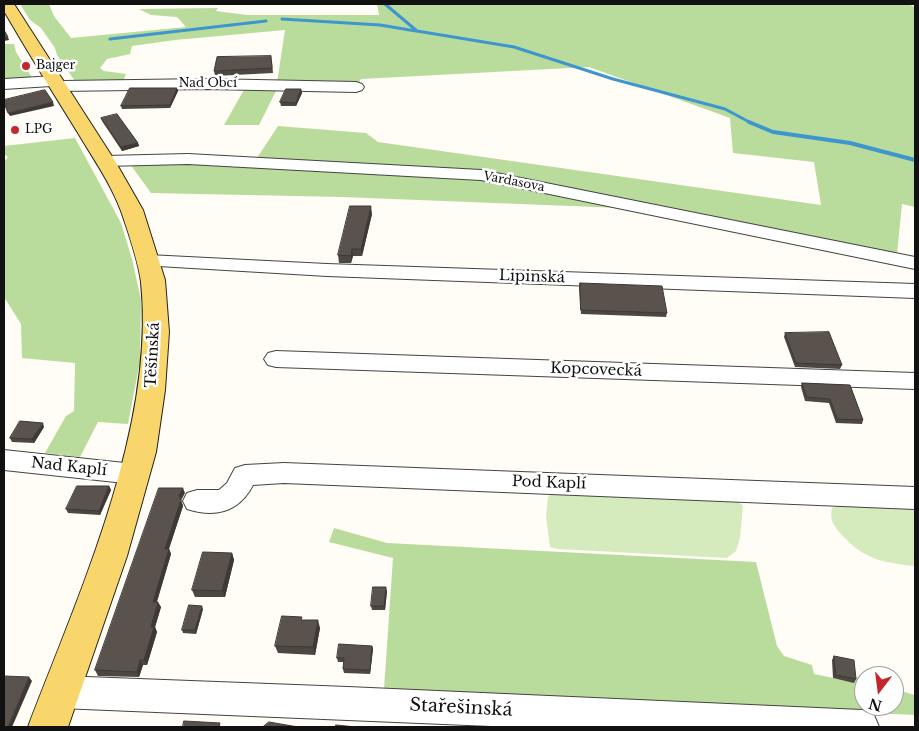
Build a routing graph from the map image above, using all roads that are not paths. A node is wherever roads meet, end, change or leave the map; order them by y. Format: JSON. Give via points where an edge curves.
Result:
{"nodes":[{"id":1,"x":8,"y":12,"type":"edge"},
{"id":2,"x":57,"y":83,"type":"junction"},
{"id":3,"x":4,"y":84,"type":"edge"},
{"id":4,"x":356,"y":87,"type":"dead end"},
{"id":5,"x":105,"y":161,"type":"junction"},
{"id":6,"x":148,"y":261,"type":"junction"},
{"id":7,"x":915,"y":262,"type":"edge"},
{"id":8,"x":915,"y":291,"type":"edge"},
{"id":9,"x":276,"y":359,"type":"dead end"},
{"id":10,"x":915,"y":381,"type":"edge"},
{"id":11,"x":4,"y":460,"type":"edge"},
{"id":12,"x":134,"y":474,"type":"junction"},
{"id":13,"x":915,"y":498,"type":"edge"},
{"id":14,"x":197,"y":501,"type":"dead end"},
{"id":15,"x":60,"y":692,"type":"junction"},
{"id":16,"x":48,"y":727,"type":"edge"},
{"id":17,"x":862,"y":727,"type":"edge"}],
"edges":[{"from":1,"to":2,"type":"main road","name":"Těšínská"},
{"from":2,"to":3,"type":"street","name":"Nad Obcí"},
{"from":2,"to":4,"type":"street","name":"Nad Obcí"},
{"from":2,"to":5,"type":"main road","name":"Těšínská"},
{"from":5,"to":6,"type":"main road","name":"Těšínská","via":[[132,210]]},
{"from":5,"to":7,"type":"street","name":"Vardasova","via":[[188,159],[481,175]]},
{"from":6,"to":8,"type":"street","name":"Lipinská"},
{"from":6,"to":12,"type":"main road","name":"Těšínská","via":[[153,280],[156,332],[151,390]]},
{"from":9,"to":10,"type":"street","name":"Kopcovecká"},
{"from":11,"to":12,"type":"street","name":"Nad Kaplí"},
{"from":12,"to":15,"type":"main road","name":"Těšínská","via":[[110,556]]},
{"from":13,"to":14,"type":"street","name":"Pod Kaplí","via":[[284,473],[245,475],[236,493],[218,503]]},
{"from":15,"to":16,"type":"main road","name":"Těšínská"},
{"from":15,"to":17,"type":"street","name":"Stařešinská"}]}
